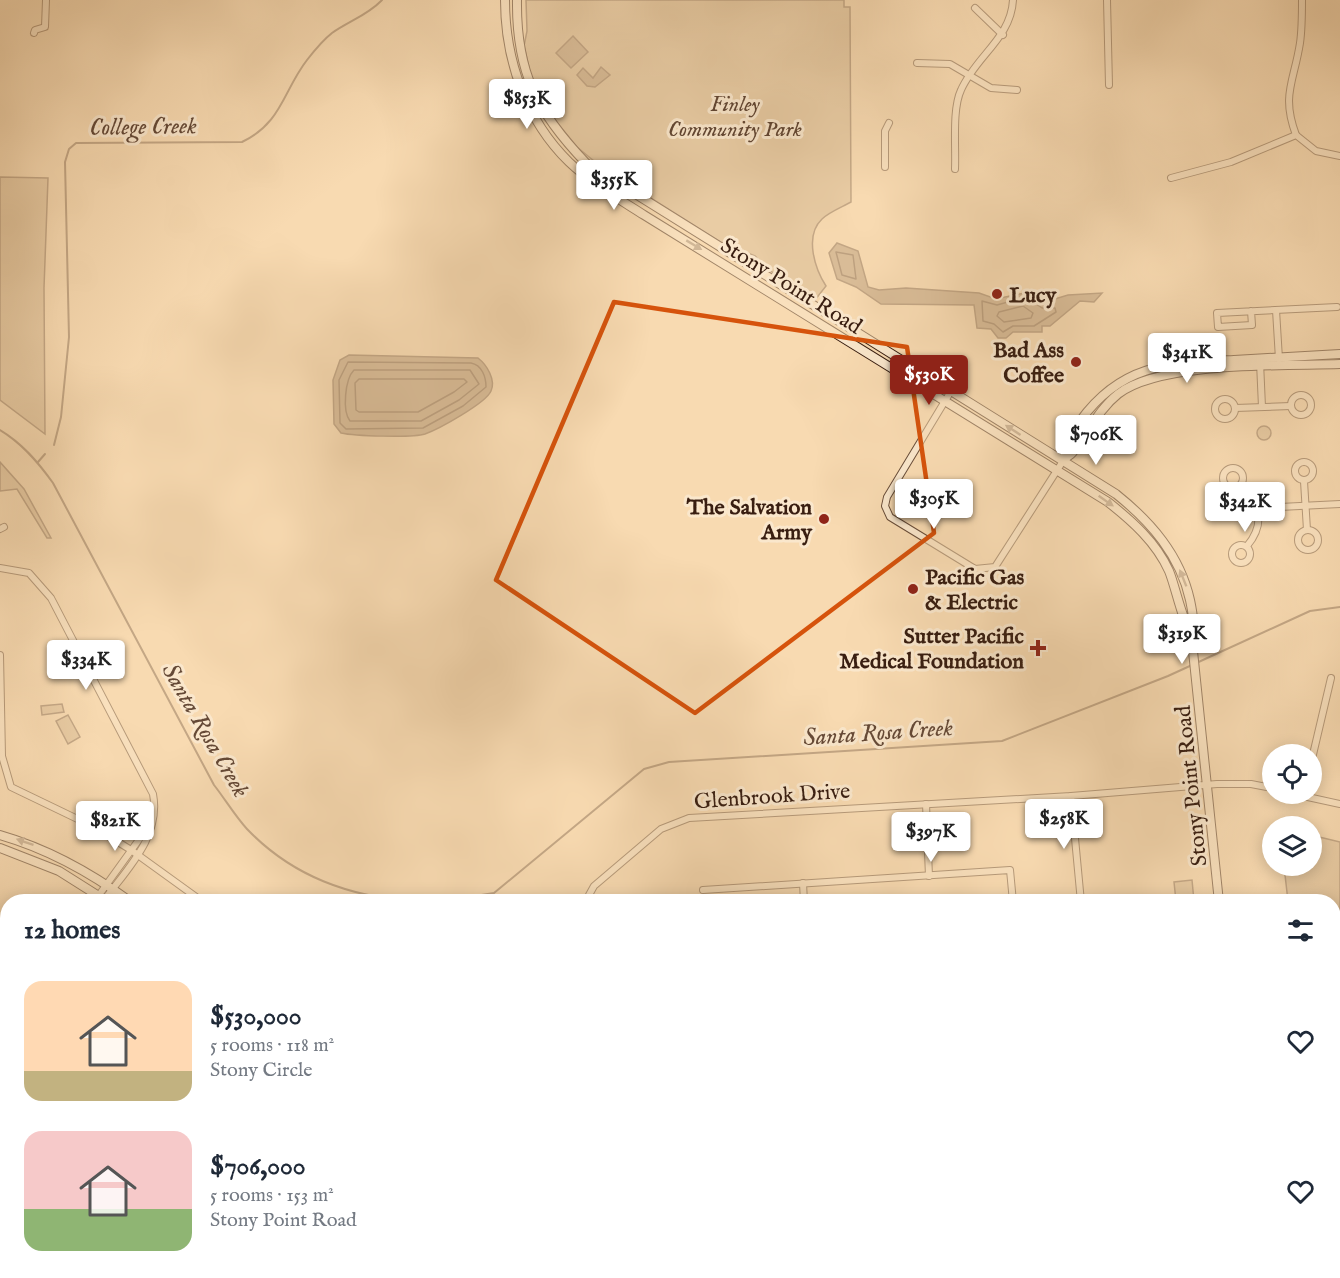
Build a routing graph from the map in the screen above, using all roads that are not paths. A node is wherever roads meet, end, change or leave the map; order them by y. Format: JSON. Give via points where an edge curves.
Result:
{"nodes":[{"id":1,"x":46,"y":0,"type":"edge"},
{"id":2,"x":505,"y":0,"type":"edge"},
{"id":3,"x":517,"y":0,"type":"edge"},
{"id":4,"x":1013,"y":0,"type":"edge"},
{"id":5,"x":1107,"y":0,"type":"edge"},
{"id":6,"x":1302,"y":0,"type":"edge"},
{"id":7,"x":975,"y":8,"type":"dead end"},
{"id":8,"x":34,"y":33,"type":"dead end"},
{"id":9,"x":1003,"y":35,"type":"junction"},
{"id":10,"x":508,"y":43,"type":"junction"},
{"id":11,"x":917,"y":63,"type":"dead end"},
{"id":12,"x":970,"y":76,"type":"junction"},
{"id":13,"x":1109,"y":85,"type":"dead end"},
{"id":14,"x":531,"y":86,"type":"junction"},
{"id":15,"x":1017,"y":90,"type":"dead end"},
{"id":16,"x":889,"y":123,"type":"dead end"},
{"id":17,"x":1296,"y":135,"type":"junction"},
{"id":18,"x":1340,"y":156,"type":"edge"},
{"id":19,"x":885,"y":167,"type":"dead end"},
{"id":20,"x":955,"y":169,"type":"dead end"},
{"id":21,"x":1171,"y":178,"type":"dead end"},
{"id":22,"x":1337,"y":307,"type":"dead end"},
{"id":23,"x":1276,"y":310,"type":"junction"},
{"id":24,"x":1251,"y":311,"type":"junction"},
{"id":25,"x":1340,"y":354,"type":"edge"},
{"id":26,"x":1279,"y":362,"type":"junction"},
{"id":27,"x":1260,"y":363,"type":"junction"},
{"id":28,"x":1340,"y":364,"type":"edge"},
{"id":29,"x":951,"y":391,"type":"junction"},
{"id":30,"x":945,"y":401,"type":"junction"},
{"id":31,"x":1291,"y":406,"type":"dead end"},
{"id":32,"x":1263,"y":407,"type":"junction"},
{"id":33,"x":1235,"y":408,"type":"dead end"},
{"id":34,"x":1064,"y":459,"type":"junction"},
{"id":35,"x":1056,"y":471,"type":"junction"},
{"id":36,"x":1304,"y":481,"type":"dead end"},
{"id":37,"x":1240,"y":485,"type":"dead end"},
{"id":38,"x":1340,"y":504,"type":"edge"},
{"id":39,"x":1306,"y":506,"type":"junction"},
{"id":40,"x":1258,"y":508,"type":"junction"},
{"id":41,"x":1307,"y":530,"type":"dead end"},
{"id":42,"x":1246,"y":546,"type":"dead end"},
{"id":43,"x":0,"y":568,"type":"edge"},
{"id":44,"x":1191,"y":632,"type":"junction"},
{"id":45,"x":0,"y":655,"type":"edge"},
{"id":46,"x":1331,"y":678,"type":"dead end"},
{"id":47,"x":1315,"y":744,"type":"edge"},
{"id":48,"x":1207,"y":785,"type":"junction"},
{"id":49,"x":1262,"y":786,"type":"edge"},
{"id":50,"x":1071,"y":796,"type":"junction"},
{"id":51,"x":1322,"y":800,"type":"edge"},
{"id":52,"x":926,"y":804,"type":"junction"},
{"id":53,"x":1340,"y":804,"type":"edge"},
{"id":54,"x":152,"y":827,"type":"junction"},
{"id":55,"x":0,"y":835,"type":"edge"},
{"id":56,"x":0,"y":848,"type":"edge"},
{"id":57,"x":131,"y":850,"type":"junction"},
{"id":58,"x":138,"y":854,"type":"junction"},
{"id":59,"x":929,"y":876,"type":"junction"},
{"id":60,"x":803,"y":883,"type":"junction"},
{"id":61,"x":110,"y":886,"type":"junction"},
{"id":62,"x":702,"y":890,"type":"dead end"},
{"id":63,"x":96,"y":894,"type":"edge"},
{"id":64,"x":106,"y":894,"type":"edge"},
{"id":65,"x":120,"y":894,"type":"edge"},
{"id":66,"x":192,"y":894,"type":"edge"},
{"id":67,"x":590,"y":894,"type":"edge"},
{"id":68,"x":804,"y":894,"type":"edge"},
{"id":69,"x":1012,"y":894,"type":"edge"},
{"id":70,"x":1080,"y":894,"type":"edge"},
{"id":71,"x":1218,"y":894,"type":"edge"}],
"edges":[{"from":1,"to":8,"type":"street","via":[[45,27]]},
{"from":2,"to":10,"type":"main road","name":"Stony Point Road"},
{"from":3,"to":14,"type":"main road","name":"Stony Point Road","via":[[518,39]]},
{"from":4,"to":9,"type":"street","via":[[1013,12]]},
{"from":5,"to":13,"type":"street"},
{"from":6,"to":17,"type":"street","via":[[1300,41],[1288,89],[1288,114]]},
{"from":7,"to":9,"type":"street"},
{"from":9,"to":12,"type":"street"},
{"from":10,"to":14,"type":"main road","via":[[524,83]]},
{"from":10,"to":30,"type":"main road","name":"Stony Point Road","one_way":true,"via":[[527,105],[546,137],[570,164],[644,215]]},
{"from":11,"to":12,"type":"street","via":[[950,64]]},
{"from":12,"to":15,"type":"street","via":[[992,88]]},
{"from":12,"to":20,"type":"street","via":[[958,98]]},
{"from":14,"to":29,"type":"main road","name":"Stony Point Road","via":[[558,134],[586,163]]},
{"from":16,"to":19,"type":"street","via":[[885,131]]},
{"from":17,"to":18,"type":"street","via":[[1316,151]]},
{"from":17,"to":21,"type":"street","via":[[1231,162]]},
{"from":22,"to":23,"type":"street"},
{"from":23,"to":24,"type":"street"},
{"from":23,"to":26,"type":"street"},
{"from":24,"to":24,"type":"street","via":[[1217,313],[1218,327],[1251,325]]},
{"from":25,"to":26,"type":"main road"},
{"from":26,"to":27,"type":"main road"},
{"from":26,"to":28,"type":"main road"},
{"from":27,"to":32,"type":"street"},
{"from":27,"to":34,"type":"main road","via":[[1174,363],[1132,374],[1102,394],[1090,408],[1065,445]]},
{"from":29,"to":30,"type":"street"},
{"from":34,"to":29,"type":"main road","name":"Stony Point Road","one_way":true},
{"from":30,"to":35,"type":"main road","name":"Stony Point Road"},
{"from":30,"to":35,"type":"street","via":[[887,497],[885,506],[890,517],[975,569],[995,567]]},
{"from":31,"to":32,"type":"street"},
{"from":32,"to":33,"type":"street"},
{"from":34,"to":35,"type":"street"},
{"from":44,"to":34,"type":"main road","name":"Stony Point Road","one_way":true,"via":[[1194,625],[1186,585],[1162,538],[1137,510]]},
{"from":35,"to":44,"type":"main road","name":"Stony Point Road","one_way":true,"via":[[1107,502],[1142,532],[1168,569]]},
{"from":36,"to":39,"type":"street"},
{"from":37,"to":40,"type":"street","via":[[1255,499]]},
{"from":38,"to":39,"type":"street"},
{"from":39,"to":40,"type":"street"},
{"from":39,"to":41,"type":"street"},
{"from":40,"to":42,"type":"street","via":[[1254,538]]},
{"from":43,"to":54,"type":"street","via":[[29,573],[51,598],[153,794],[156,809]]},
{"from":44,"to":48,"type":"main road","name":"Stony Point Road"},
{"from":45,"to":57,"type":"street","via":[[2,756],[11,787],[92,826]]},
{"from":46,"to":47,"type":"street"},
{"from":48,"to":49,"type":"street","name":"Glenbrook Drive"},
{"from":48,"to":50,"type":"street","name":"Glenbrook Drive"},
{"from":48,"to":71,"type":"main road","name":"Stony Point Road"},
{"from":50,"to":52,"type":"street","name":"Glenbrook Drive"},
{"from":50,"to":70,"type":"street"},
{"from":51,"to":53,"type":"street"},
{"from":52,"to":59,"type":"street"},
{"from":52,"to":67,"type":"street","name":"Glenbrook Drive","via":[[674,822],[648,839]]},
{"from":54,"to":57,"type":"street"},
{"from":54,"to":58,"type":"street"},
{"from":61,"to":55,"type":"main road","one_way":true,"via":[[40,847]]},
{"from":56,"to":63,"type":"main road","via":[[59,871]]},
{"from":57,"to":58,"type":"street"},
{"from":57,"to":61,"type":"street"},
{"from":58,"to":61,"type":"street"},
{"from":58,"to":66,"type":"street"},
{"from":59,"to":60,"type":"street"},
{"from":59,"to":69,"type":"street","via":[[1010,870]]},
{"from":60,"to":62,"type":"street"},
{"from":60,"to":68,"type":"street"},
{"from":61,"to":64,"type":"street"},
{"from":61,"to":65,"type":"main road"}]}
